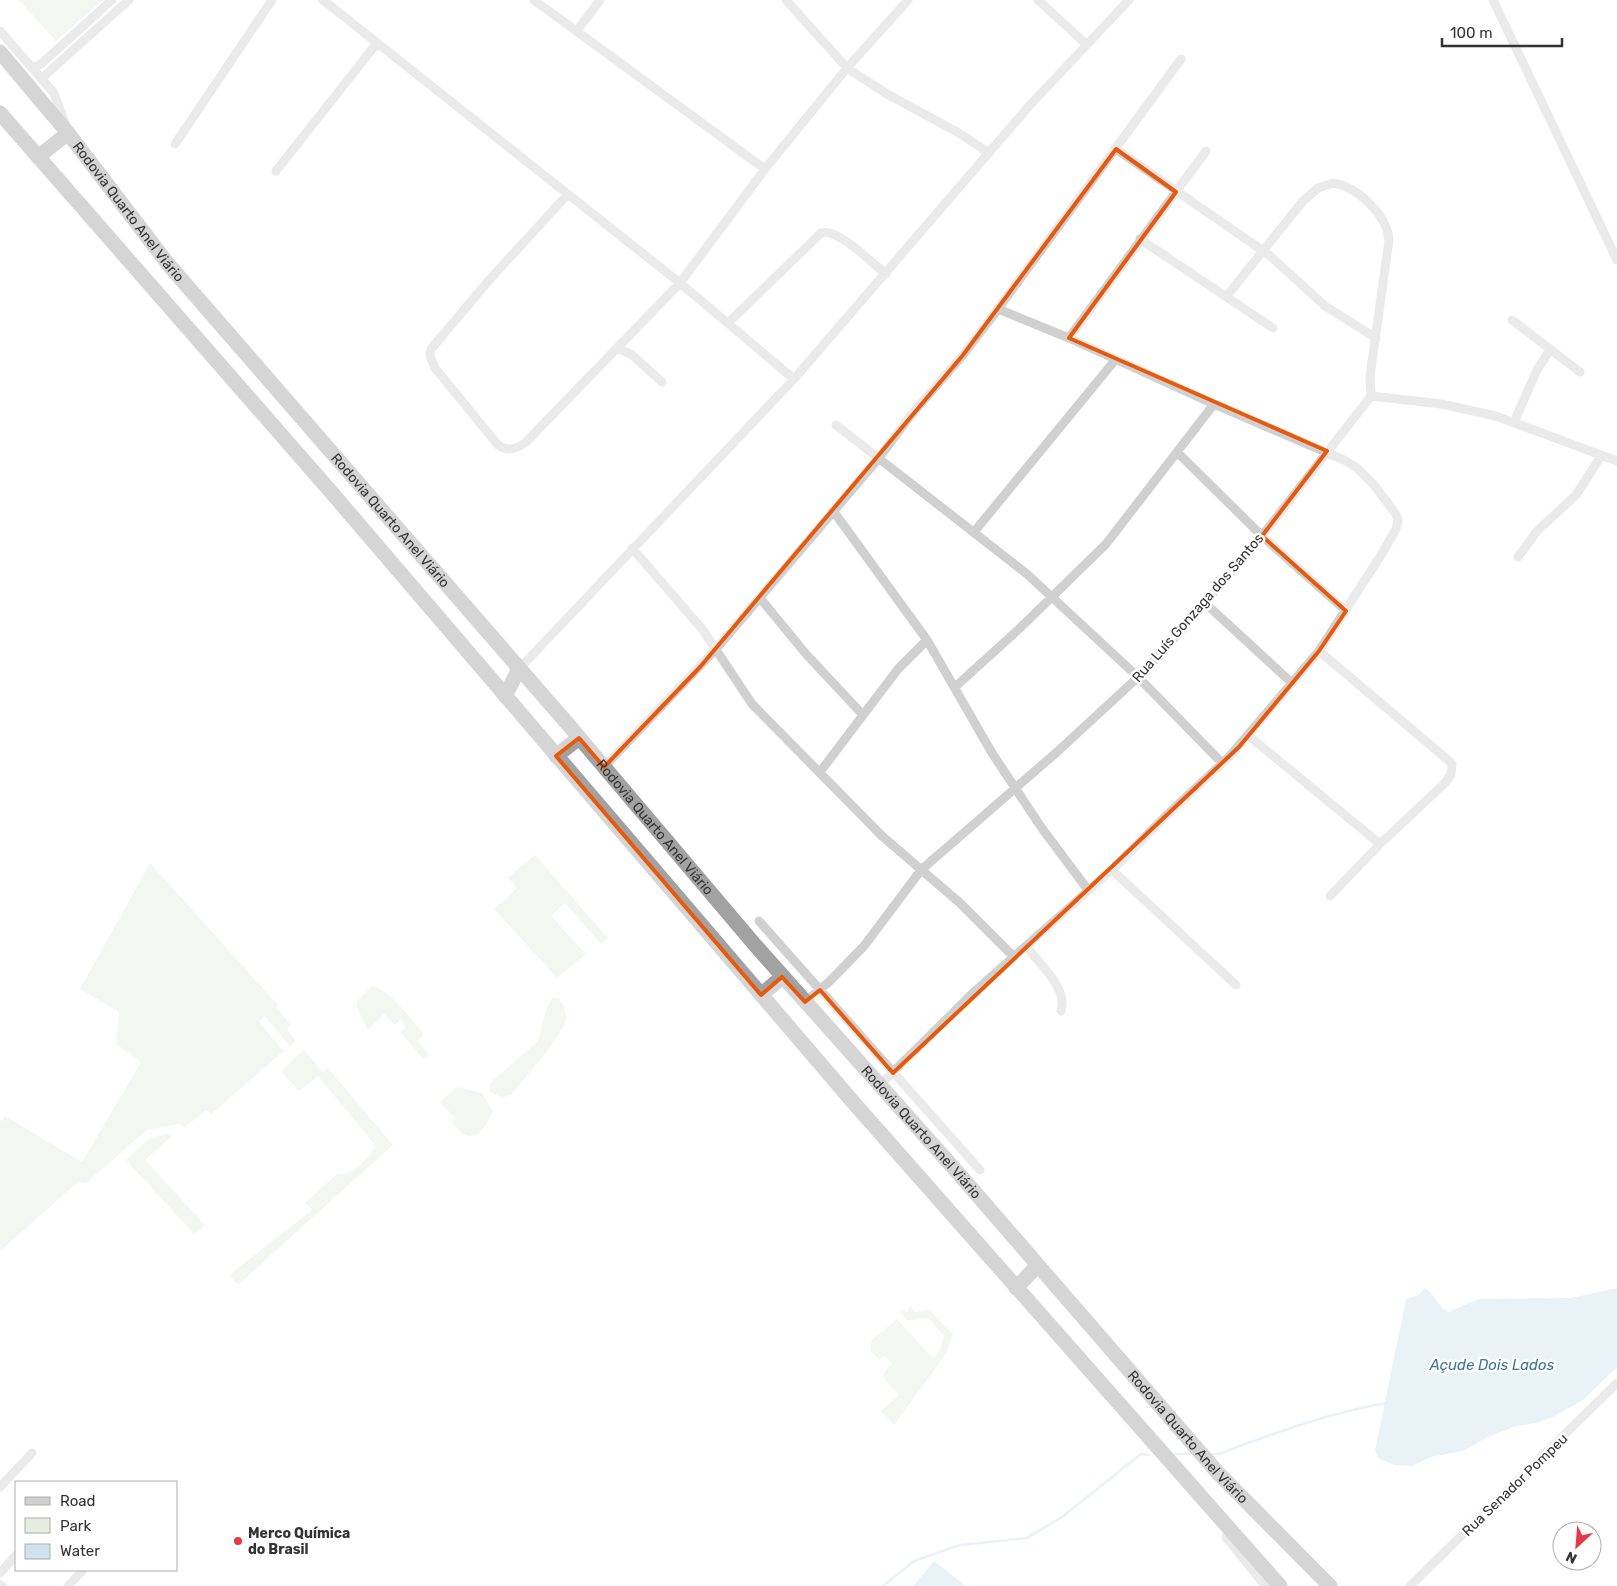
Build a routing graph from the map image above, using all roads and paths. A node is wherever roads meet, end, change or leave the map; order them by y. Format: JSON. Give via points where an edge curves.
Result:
{"nodes":[{"id":1,"x":112,"y":0,"type":"edge"},
{"id":2,"x":129,"y":0,"type":"edge"},
{"id":3,"x":272,"y":0,"type":"edge"},
{"id":4,"x":323,"y":0,"type":"edge"},
{"id":5,"x":534,"y":0,"type":"edge"},
{"id":6,"x":600,"y":0,"type":"edge"},
{"id":7,"x":786,"y":0,"type":"edge"},
{"id":8,"x":908,"y":0,"type":"edge"},
{"id":9,"x":1038,"y":0,"type":"edge"},
{"id":10,"x":1129,"y":0,"type":"edge"},
{"id":11,"x":1493,"y":0,"type":"edge"},
{"id":12,"x":0,"y":31,"type":"edge"},
{"id":13,"x":577,"y":31,"type":"junction"},
{"id":14,"x":377,"y":43,"type":"junction"},
{"id":15,"x":1086,"y":44,"type":"junction"},
{"id":16,"x":0,"y":52,"type":"edge"},
{"id":17,"x":1181,"y":59,"type":"dead end"},
{"id":18,"x":33,"y":68,"type":"junction"},
{"id":19,"x":847,"y":68,"type":"junction"},
{"id":20,"x":42,"y":78,"type":"junction"},
{"id":21,"x":0,"y":113,"type":"edge"},
{"id":22,"x":68,"y":134,"type":"junction"},
{"id":23,"x":174,"y":144,"type":"dead end"},
{"id":24,"x":1116,"y":149,"type":"junction"},
{"id":25,"x":1206,"y":151,"type":"dead end"},
{"id":26,"x":989,"y":153,"type":"junction"},
{"id":27,"x":38,"y":157,"type":"junction"},
{"id":28,"x":765,"y":168,"type":"junction"},
{"id":29,"x":276,"y":171,"type":"dead end"},
{"id":30,"x":1176,"y":192,"type":"junction"},
{"id":31,"x":568,"y":194,"type":"junction"},
{"id":32,"x":1140,"y":239,"type":"junction"},
{"id":33,"x":1262,"y":250,"type":"junction"},
{"id":34,"x":1617,"y":260,"type":"edge"},
{"id":35,"x":886,"y":274,"type":"junction"},
{"id":36,"x":680,"y":283,"type":"junction"},
{"id":37,"x":1226,"y":297,"type":"junction"},
{"id":38,"x":998,"y":309,"type":"junction"},
{"id":39,"x":1512,"y":320,"type":"dead end"},
{"id":40,"x":728,"y":323,"type":"junction"},
{"id":41,"x":1272,"y":328,"type":"dead end"},
{"id":42,"x":1069,"y":338,"type":"junction"},
{"id":43,"x":1376,"y":338,"type":"junction"},
{"id":44,"x":618,"y":348,"type":"junction"},
{"id":45,"x":1549,"y":351,"type":"junction"},
{"id":46,"x":1116,"y":359,"type":"junction"},
{"id":47,"x":1580,"y":372,"type":"dead end"},
{"id":48,"x":794,"y":379,"type":"junction"},
{"id":49,"x":662,"y":382,"type":"dead end"},
{"id":50,"x":1371,"y":396,"type":"junction"},
{"id":51,"x":1214,"y":404,"type":"junction"},
{"id":52,"x":1514,"y":422,"type":"junction"},
{"id":53,"x":836,"y":426,"type":"dead end"},
{"id":54,"x":1327,"y":451,"type":"junction"},
{"id":55,"x":1178,"y":453,"type":"junction"},
{"id":56,"x":1601,"y":456,"type":"junction"},
{"id":57,"x":879,"y":458,"type":"junction"},
{"id":58,"x":1617,"y":461,"type":"edge"},
{"id":59,"x":834,"y":512,"type":"junction"},
{"id":60,"x":974,"y":532,"type":"junction"},
{"id":61,"x":1262,"y":536,"type":"junction"},
{"id":62,"x":632,"y":548,"type":"junction"},
{"id":63,"x":1518,"y":557,"type":"dead end"},
{"id":64,"x":1053,"y":597,"type":"junction"},
{"id":65,"x":760,"y":598,"type":"junction"},
{"id":66,"x":1204,"y":603,"type":"junction"},
{"id":67,"x":1346,"y":610,"type":"junction"},
{"id":68,"x":927,"y":640,"type":"junction"},
{"id":69,"x":716,"y":649,"type":"junction"},
{"id":70,"x":1319,"y":651,"type":"junction"},
{"id":71,"x":519,"y":669,"type":"junction"},
{"id":72,"x":1138,"y":678,"type":"junction"},
{"id":73,"x":1292,"y":683,"type":"junction"},
{"id":74,"x":955,"y":687,"type":"junction"},
{"id":75,"x":505,"y":696,"type":"junction"},
{"id":76,"x":862,"y":715,"type":"junction"},
{"id":77,"x":1249,"y":736,"type":"junction"},
{"id":78,"x":579,"y":738,"type":"junction"},
{"id":79,"x":556,"y":756,"type":"junction"},
{"id":80,"x":1222,"y":763,"type":"junction"},
{"id":81,"x":604,"y":767,"type":"junction"},
{"id":82,"x":820,"y":772,"type":"junction"},
{"id":83,"x":1015,"y":788,"type":"junction"},
{"id":84,"x":1380,"y":844,"type":"junction"},
{"id":85,"x":921,"y":870,"type":"junction"},
{"id":86,"x":1112,"y":870,"type":"junction"},
{"id":87,"x":1088,"y":890,"type":"junction"},
{"id":88,"x":1330,"y":896,"type":"dead end"},
{"id":89,"x":759,"y":921,"type":"dead end"},
{"id":90,"x":1027,"y":947,"type":"junction"},
{"id":91,"x":1014,"y":957,"type":"junction"},
{"id":92,"x":782,"y":976,"type":"junction"},
{"id":93,"x":1236,"y":985,"type":"dead end"},
{"id":94,"x":820,"y":990,"type":"junction"},
{"id":95,"x":761,"y":995,"type":"junction"},
{"id":96,"x":805,"y":1002,"type":"junction"},
{"id":97,"x":1061,"y":1011,"type":"dead end"},
{"id":98,"x":893,"y":1072,"type":"junction"},
{"id":99,"x":879,"y":1086,"type":"junction"},
{"id":100,"x":980,"y":1170,"type":"dead end"},
{"id":101,"x":1036,"y":1266,"type":"junction"},
{"id":102,"x":1016,"y":1288,"type":"junction"},
{"id":103,"x":1617,"y":1383,"type":"edge"},
{"id":104,"x":1156,"y":1445,"type":"junction"},
{"id":105,"x":32,"y":1453,"type":"dead end"},
{"id":106,"x":0,"y":1486,"type":"edge"},
{"id":107,"x":15,"y":1556,"type":"edge"},
{"id":108,"x":82,"y":1571,"type":"edge"},
{"id":109,"x":0,"y":1573,"type":"edge"},
{"id":110,"x":68,"y":1586,"type":"edge"},
{"id":111,"x":1267,"y":1586,"type":"edge"},
{"id":112,"x":1280,"y":1586,"type":"edge"},
{"id":113,"x":1330,"y":1586,"type":"edge"},
{"id":114,"x":1410,"y":1586,"type":"edge"}],
"edges":[{"from":1,"to":18,"type":"street"},
{"from":2,"to":20,"type":"street"},
{"from":3,"to":23,"type":"street"},
{"from":4,"to":14,"type":"street"},
{"from":5,"to":13,"type":"street"},
{"from":6,"to":13,"type":"street"},
{"from":7,"to":19,"type":"street"},
{"from":8,"to":19,"type":"street"},
{"from":9,"to":15,"type":"street"},
{"from":10,"to":15,"type":"street"},
{"from":11,"to":34,"type":"street"},
{"from":12,"to":18,"type":"street"},
{"from":13,"to":28,"type":"street"},
{"from":14,"to":29,"type":"street"},
{"from":14,"to":31,"type":"street"},
{"from":15,"to":26,"type":"street"},
{"from":16,"to":22,"type":"highway","name":"Rodovia Quarto Anel Viário"},
{"from":17,"to":24,"type":"street"},
{"from":18,"to":20,"type":"street"},
{"from":19,"to":26,"type":"street"},
{"from":19,"to":28,"type":"street"},
{"from":20,"to":22,"type":"street","via":[[58,102]]},
{"from":21,"to":27,"type":"highway","name":"Rodovia Quarto Anel Viário"},
{"from":22,"to":27,"type":"highway"},
{"from":22,"to":71,"type":"highway","name":"Rodovia Quarto Anel Viário","via":[[168,264]]},
{"from":24,"to":30,"type":"street"},
{"from":24,"to":38,"type":"street"},
{"from":25,"to":30,"type":"street"},
{"from":26,"to":35,"type":"street"},
{"from":27,"to":75,"type":"highway","name":"Rodovia Quarto Anel Viário"},
{"from":28,"to":36,"type":"street"},
{"from":30,"to":32,"type":"street"},
{"from":30,"to":33,"type":"street"},
{"from":31,"to":36,"type":"street"},
{"from":31,"to":44,"type":"street","via":[[437,341],[431,349],[432,362],[498,446],[507,450],[526,442]]},
{"from":32,"to":37,"type":"street"},
{"from":32,"to":42,"type":"street"},
{"from":33,"to":37,"type":"street"},
{"from":33,"to":43,"type":"street","via":[[1325,306]]},
{"from":33,"to":43,"type":"street","via":[[1318,188],[1333,183],[1359,194],[1389,231]]},
{"from":35,"to":40,"type":"street","via":[[839,236],[822,232]]},
{"from":35,"to":48,"type":"street"},
{"from":36,"to":40,"type":"street"},
{"from":36,"to":44,"type":"street"},
{"from":37,"to":41,"type":"street"},
{"from":38,"to":42,"type":"street"},
{"from":38,"to":57,"type":"street"},
{"from":39,"to":45,"type":"street"},
{"from":40,"to":48,"type":"street"},
{"from":42,"to":46,"type":"street"},
{"from":43,"to":50,"type":"street","via":[[1370,376]]},
{"from":44,"to":49,"type":"street"},
{"from":45,"to":47,"type":"street"},
{"from":45,"to":52,"type":"street"},
{"from":46,"to":51,"type":"street"},
{"from":46,"to":60,"type":"street"},
{"from":48,"to":62,"type":"street"},
{"from":50,"to":52,"type":"street","via":[[1441,404]]},
{"from":50,"to":54,"type":"street","name":"Rua Luís Gonzaga dos Santos"},
{"from":51,"to":54,"type":"street"},
{"from":51,"to":55,"type":"street"},
{"from":52,"to":56,"type":"street"},
{"from":53,"to":57,"type":"street"},
{"from":54,"to":61,"type":"street","name":"Rua Luís Gonzaga dos Santos"},
{"from":54,"to":67,"type":"street","via":[[1357,468],[1382,493],[1398,520],[1391,539]]},
{"from":55,"to":61,"type":"street"},
{"from":55,"to":64,"type":"street","via":[[1106,544]]},
{"from":56,"to":58,"type":"street"},
{"from":56,"to":63,"type":"street","via":[[1576,495],[1537,531]]},
{"from":57,"to":59,"type":"street"},
{"from":57,"to":60,"type":"street"},
{"from":59,"to":65,"type":"street"},
{"from":59,"to":68,"type":"street"},
{"from":60,"to":64,"type":"street"},
{"from":61,"to":66,"type":"street","name":"Rua Luís Gonzaga dos Santos"},
{"from":61,"to":67,"type":"street"},
{"from":62,"to":69,"type":"street","via":[[682,603]]},
{"from":62,"to":71,"type":"street"},
{"from":64,"to":72,"type":"street"},
{"from":64,"to":74,"type":"street"},
{"from":65,"to":69,"type":"street"},
{"from":65,"to":76,"type":"street"},
{"from":66,"to":72,"type":"street","name":"Rua Luís Gonzaga dos Santos"},
{"from":66,"to":73,"type":"street"},
{"from":67,"to":70,"type":"street"},
{"from":68,"to":74,"type":"street"},
{"from":68,"to":76,"type":"street","via":[[908,657]]},
{"from":69,"to":81,"type":"street"},
{"from":69,"to":82,"type":"street","via":[[752,704]]},
{"from":70,"to":73,"type":"street"},
{"from":70,"to":84,"type":"street","via":[[1452,764],[1451,774],[1445,783]]},
{"from":71,"to":75,"type":"highway"},
{"from":71,"to":78,"type":"highway","name":"Rodovia Quarto Anel Viário"},
{"from":72,"to":80,"type":"street"},
{"from":72,"to":83,"type":"street","name":"Rua Luís Gonzaga dos Santos"},
{"from":73,"to":77,"type":"street"},
{"from":74,"to":83,"type":"street"},
{"from":75,"to":79,"type":"highway","name":"Rodovia Quarto Anel Viário"},
{"from":76,"to":82,"type":"street"},
{"from":77,"to":80,"type":"street"},
{"from":77,"to":84,"type":"street"},
{"from":78,"to":79,"type":"highway"},
{"from":78,"to":81,"type":"highway","name":"Rodovia Quarto Anel Viário"},
{"from":79,"to":95,"type":"highway","name":"Rodovia Quarto Anel Viário"},
{"from":80,"to":86,"type":"street"},
{"from":81,"to":92,"type":"highway","name":"Rodovia Quarto Anel Viário"},
{"from":82,"to":85,"type":"street","via":[[882,836]]},
{"from":83,"to":85,"type":"street","name":"Rua Luís Gonzaga dos Santos"},
{"from":83,"to":87,"type":"street"},
{"from":84,"to":88,"type":"street"},
{"from":85,"to":91,"type":"street","via":[[960,903]]},
{"from":85,"to":94,"type":"street","name":"Rua Luís Gonzaga dos Santos","via":[[864,946]]},
{"from":86,"to":87,"type":"street"},
{"from":86,"to":93,"type":"street"},
{"from":87,"to":90,"type":"street"},
{"from":89,"to":94,"type":"street"},
{"from":90,"to":91,"type":"street"},
{"from":90,"to":97,"type":"street","via":[[1061,992]]},
{"from":91,"to":98,"type":"street"},
{"from":92,"to":95,"type":"highway"},
{"from":92,"to":96,"type":"highway","name":"Rodovia Quarto Anel Viário"},
{"from":94,"to":96,"type":"street","name":"Rua Luís Gonzaga dos Santos"},
{"from":94,"to":98,"type":"street"},
{"from":95,"to":102,"type":"highway","name":"Rodovia Quarto Anel Viário"},
{"from":96,"to":99,"type":"highway","name":"Rodovia Quarto Anel Viário"},
{"from":98,"to":99,"type":"street"},
{"from":98,"to":100,"type":"street"},
{"from":99,"to":101,"type":"highway","name":"Rodovia Quarto Anel Viário"},
{"from":101,"to":102,"type":"highway"},
{"from":101,"to":113,"type":"highway","name":"Rodovia Quarto Anel Viário","via":[[1218,1472]]},
{"from":102,"to":104,"type":"highway","name":"Rodovia Quarto Anel Viário"},
{"from":103,"to":114,"type":"street","name":"Rua Senador Pompeu"},
{"from":104,"to":111,"type":"street"},
{"from":104,"to":112,"type":"highway","name":"Rodovia Quarto Anel Viário"},
{"from":105,"to":106,"type":"street"},
{"from":107,"to":109,"type":"street"},
{"from":108,"to":110,"type":"street"}]}
